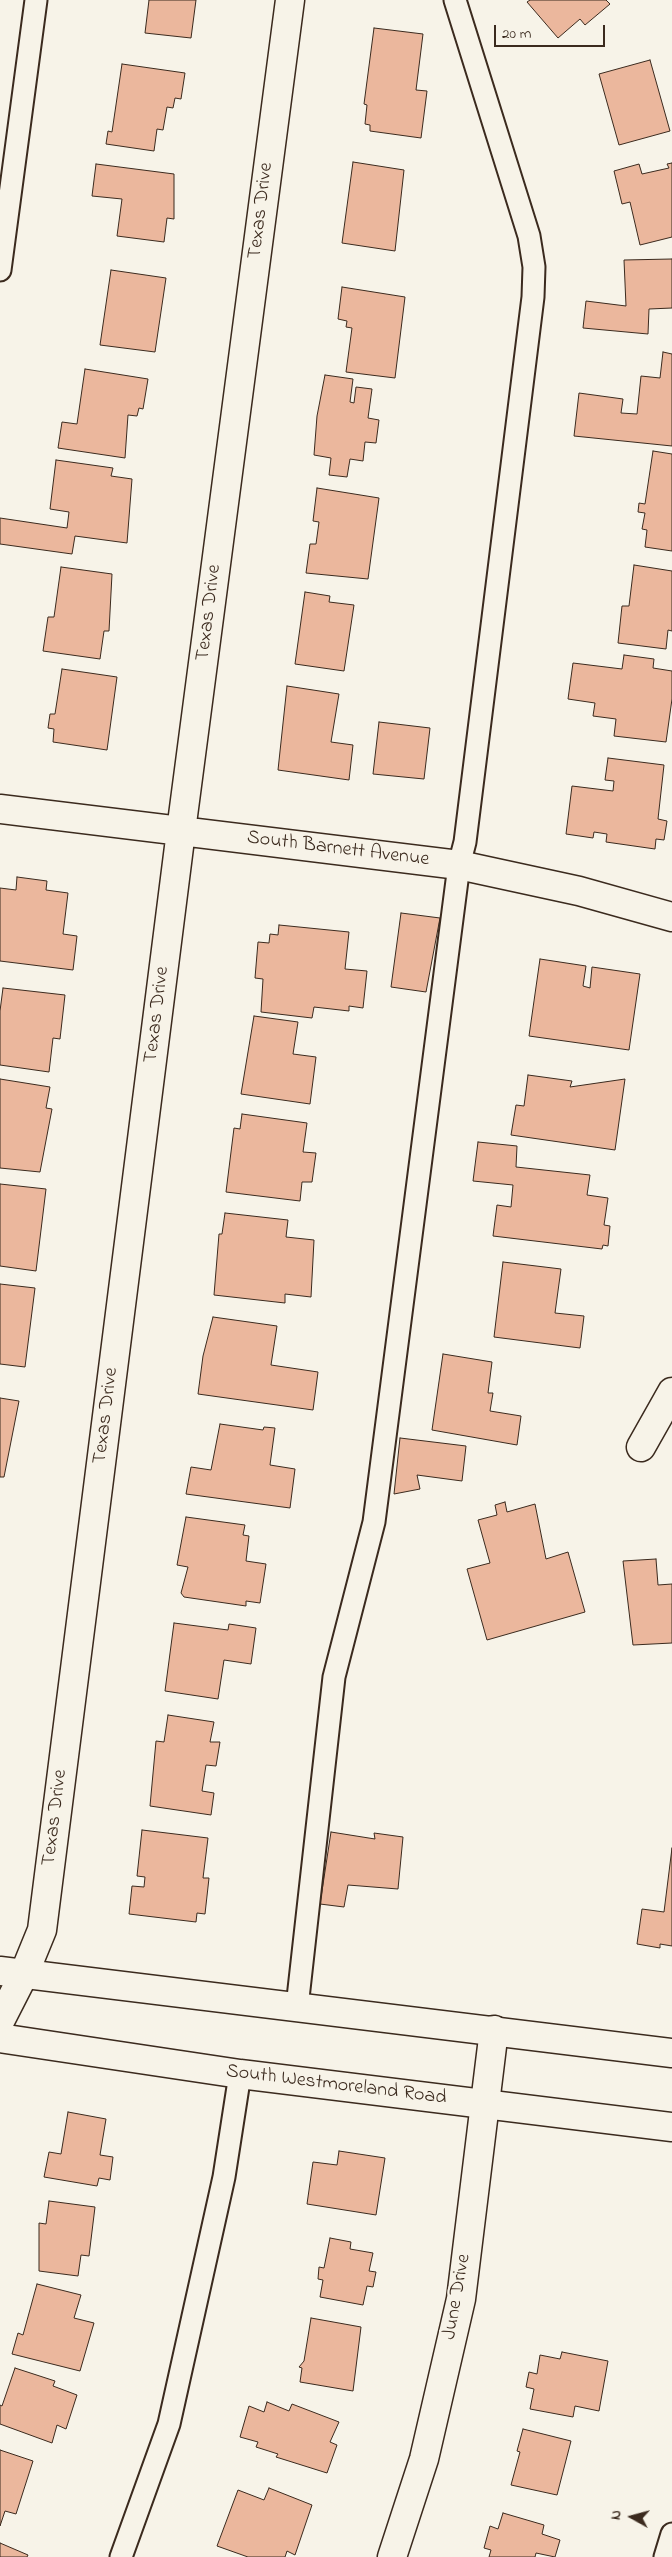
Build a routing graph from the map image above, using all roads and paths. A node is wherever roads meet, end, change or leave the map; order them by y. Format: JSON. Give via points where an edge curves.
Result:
{"nodes":[{"id":1,"x":36,"y":0,"type":"edge"},
{"id":2,"x":290,"y":0,"type":"edge"},
{"id":3,"x":455,"y":0,"type":"edge"},
{"id":4,"x":0,"y":270,"type":"edge"},
{"id":5,"x":0,"y":809,"type":"edge"},
{"id":6,"x":181,"y":831,"type":"junction"},
{"id":7,"x":459,"y":865,"type":"junction"},
{"id":8,"x":672,"y":917,"type":"edge"},
{"id":9,"x":672,"y":1392,"type":"edge"},
{"id":10,"x":641,"y":1447,"type":"dead end"},
{"id":11,"x":12,"y":1972,"type":"edge"},
{"id":12,"x":297,"y":2007,"type":"junction"},
{"id":13,"x":0,"y":2021,"type":"edge"},
{"id":14,"x":494,"y":2030,"type":"junction"},
{"id":15,"x":0,"y":2038,"type":"edge"},
{"id":16,"x":672,"y":2053,"type":"edge"},
{"id":17,"x":240,"y":2074,"type":"junction"},
{"id":18,"x":485,"y":2105,"type":"junction"},
{"id":19,"x":672,"y":2127,"type":"edge"},
{"id":20,"x":672,"y":2534,"type":"edge"},
{"id":21,"x":122,"y":2557,"type":"edge"},
{"id":22,"x":392,"y":2557,"type":"edge"},
{"id":23,"x":665,"y":2557,"type":"edge"}],
"edges":[{"from":1,"to":4,"type":"lane"},
{"from":2,"to":6,"type":"street","name":"Texas Drive"},
{"from":3,"to":7,"type":"lane","via":[[529,236],[534,267],[533,297],[465,842]]},
{"from":5,"to":6,"type":"street","name":"South Barnett Avenue"},
{"from":6,"to":7,"type":"street","name":"South Barnett Avenue"},
{"from":6,"to":11,"type":"street","name":"Texas Drive","via":[[42,1930]]},
{"from":7,"to":8,"type":"street","name":"South Barnett Avenue","via":[[579,890]]},
{"from":7,"to":12,"type":"lane","via":[[374,1522],[334,1677]]},
{"from":9,"to":10,"type":"street"},
{"from":11,"to":12,"type":"street"},
{"from":11,"to":13,"type":"street","name":"Texas Drive"},
{"from":12,"to":14,"type":"street"},
{"from":14,"to":16,"type":"street"},
{"from":14,"to":18,"type":"street","name":"June Drive"},
{"from":15,"to":17,"type":"street","name":"South Westmoreland Road"},
{"from":17,"to":18,"type":"street","name":"South Westmoreland Road"},
{"from":17,"to":21,"type":"lane","via":[[224,2177],[169,2424]]},
{"from":18,"to":19,"type":"street","name":"South Westmoreland Road"},
{"from":18,"to":22,"type":"street","name":"June Drive","via":[[460,2299],[424,2459]]},
{"from":20,"to":23,"type":"lane"}]}
